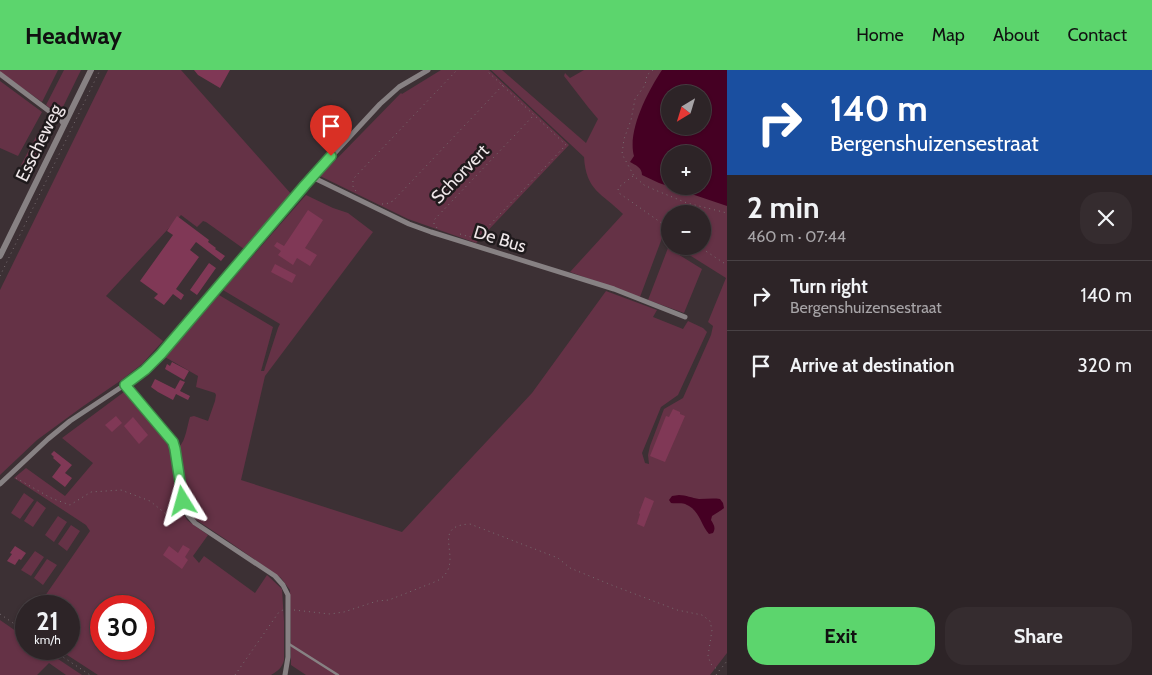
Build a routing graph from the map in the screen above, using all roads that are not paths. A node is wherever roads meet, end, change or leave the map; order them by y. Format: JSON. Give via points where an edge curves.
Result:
{"nodes":[{"id":1,"x":91,"y":70,"type":"edge"},
{"id":2,"x":428,"y":70,"type":"edge"},
{"id":3,"x":0,"y":74,"type":"edge"},
{"id":4,"x":64,"y":125,"type":"junction"},
{"id":5,"x":312,"y":177,"type":"junction"},
{"id":6,"x":0,"y":256,"type":"edge"},
{"id":7,"x":685,"y":317,"type":"dead end"},
{"id":8,"x":125,"y":385,"type":"junction"},
{"id":9,"x":0,"y":484,"type":"edge"},
{"id":10,"x":288,"y":644,"type":"junction"},
{"id":11,"x":285,"y":675,"type":"edge"},
{"id":12,"x":338,"y":675,"type":"edge"}],
"edges":[{"from":1,"to":4,"type":"street","name":"Esscheweg"},
{"from":2,"to":5,"type":"street","via":[[399,87],[380,104]]},
{"from":3,"to":4,"type":"street"},
{"from":4,"to":6,"type":"street","name":"Esscheweg"},
{"from":5,"to":7,"type":"street","name":"De Bus","via":[[409,224],[614,289]]},
{"from":5,"to":8,"type":"street","via":[[161,354]]},
{"from":8,"to":9,"type":"street","via":[[70,421]]},
{"from":8,"to":10,"type":"street","via":[[173,442],[188,515],[283,584],[288,595]]},
{"from":10,"to":11,"type":"street"},
{"from":10,"to":12,"type":"lane"}]}
